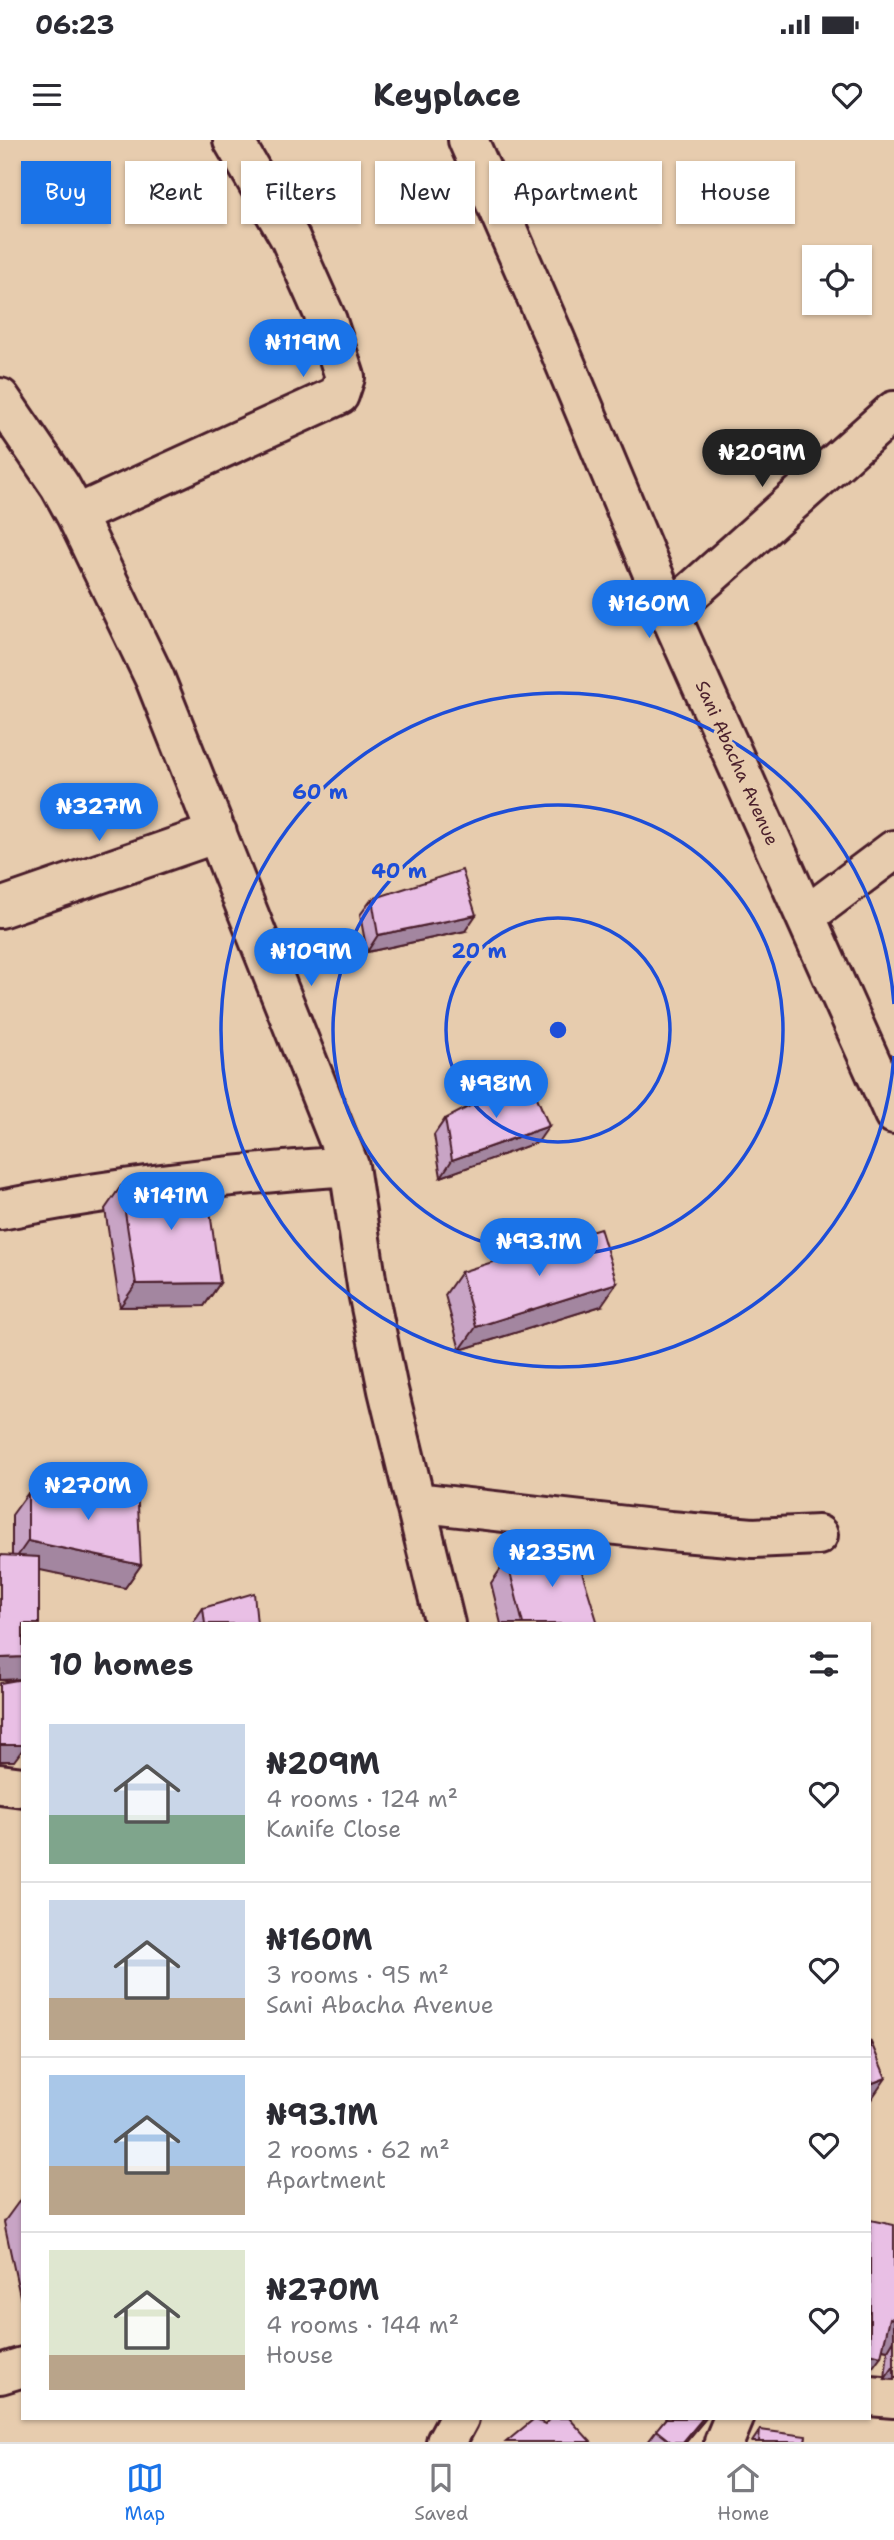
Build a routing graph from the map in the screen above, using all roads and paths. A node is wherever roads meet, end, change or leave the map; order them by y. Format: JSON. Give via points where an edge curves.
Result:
{"nodes":[{"id":1,"x":233,"y":140,"type":"edge"},
{"id":2,"x":468,"y":140,"type":"edge"},
{"id":3,"x":0,"y":398,"type":"edge"},
{"id":4,"x":894,"y":411,"type":"edge"},
{"id":5,"x":76,"y":514,"type":"junction"},
{"id":6,"x":669,"y":612,"type":"junction"},
{"id":7,"x":217,"y":833,"type":"junction"},
{"id":8,"x":894,"y":850,"type":"edge"},
{"id":9,"x":0,"y":908,"type":"edge"},
{"id":10,"x":806,"y":916,"type":"junction"},
{"id":11,"x":894,"y":1114,"type":"edge"},
{"id":12,"x":349,"y":1166,"type":"junction"},
{"id":13,"x":0,"y":1210,"type":"edge"},
{"id":14,"x":415,"y":1502,"type":"junction"},
{"id":15,"x":818,"y":1535,"type":"dead end"},
{"id":16,"x":445,"y":1622,"type":"edge"},
{"id":17,"x":0,"y":1784,"type":"edge"},
{"id":18,"x":21,"y":1787,"type":"edge"},
{"id":19,"x":21,"y":2368,"type":"edge"},
{"id":20,"x":0,"y":2374,"type":"edge"},
{"id":21,"x":871,"y":2396,"type":"edge"},
{"id":22,"x":894,"y":2398,"type":"edge"},
{"id":23,"x":458,"y":2420,"type":"edge"},
{"id":24,"x":733,"y":2420,"type":"edge"},
{"id":25,"x":446,"y":2442,"type":"edge"},
{"id":26,"x":724,"y":2442,"type":"edge"}],
"edges":[{"from":1,"to":5,"type":"street","via":[[290,238],[327,321],[345,377],[340,395]]},
{"from":2,"to":6,"type":"street","name":"Sani Abacha Avenue"},
{"from":3,"to":5,"type":"street"},
{"from":4,"to":6,"type":"street"},
{"from":5,"to":7,"type":"street","via":[[155,679]]},
{"from":6,"to":10,"type":"street","name":"Sani Abacha Avenue"},
{"from":7,"to":9,"type":"street"},
{"from":7,"to":12,"type":"street"},
{"from":8,"to":10,"type":"street"},
{"from":10,"to":11,"type":"street","name":"Sani Abacha Avenue"},
{"from":12,"to":13,"type":"street","via":[[92,1192]]},
{"from":12,"to":14,"type":"street","via":[[368,1292]]},
{"from":14,"to":15,"type":"street","via":[[753,1538]]},
{"from":14,"to":16,"type":"street"},
{"from":17,"to":18,"type":"street"},
{"from":19,"to":20,"type":"street"},
{"from":21,"to":22,"type":"street"},
{"from":23,"to":25,"type":"street"},
{"from":24,"to":26,"type":"street"}]}
